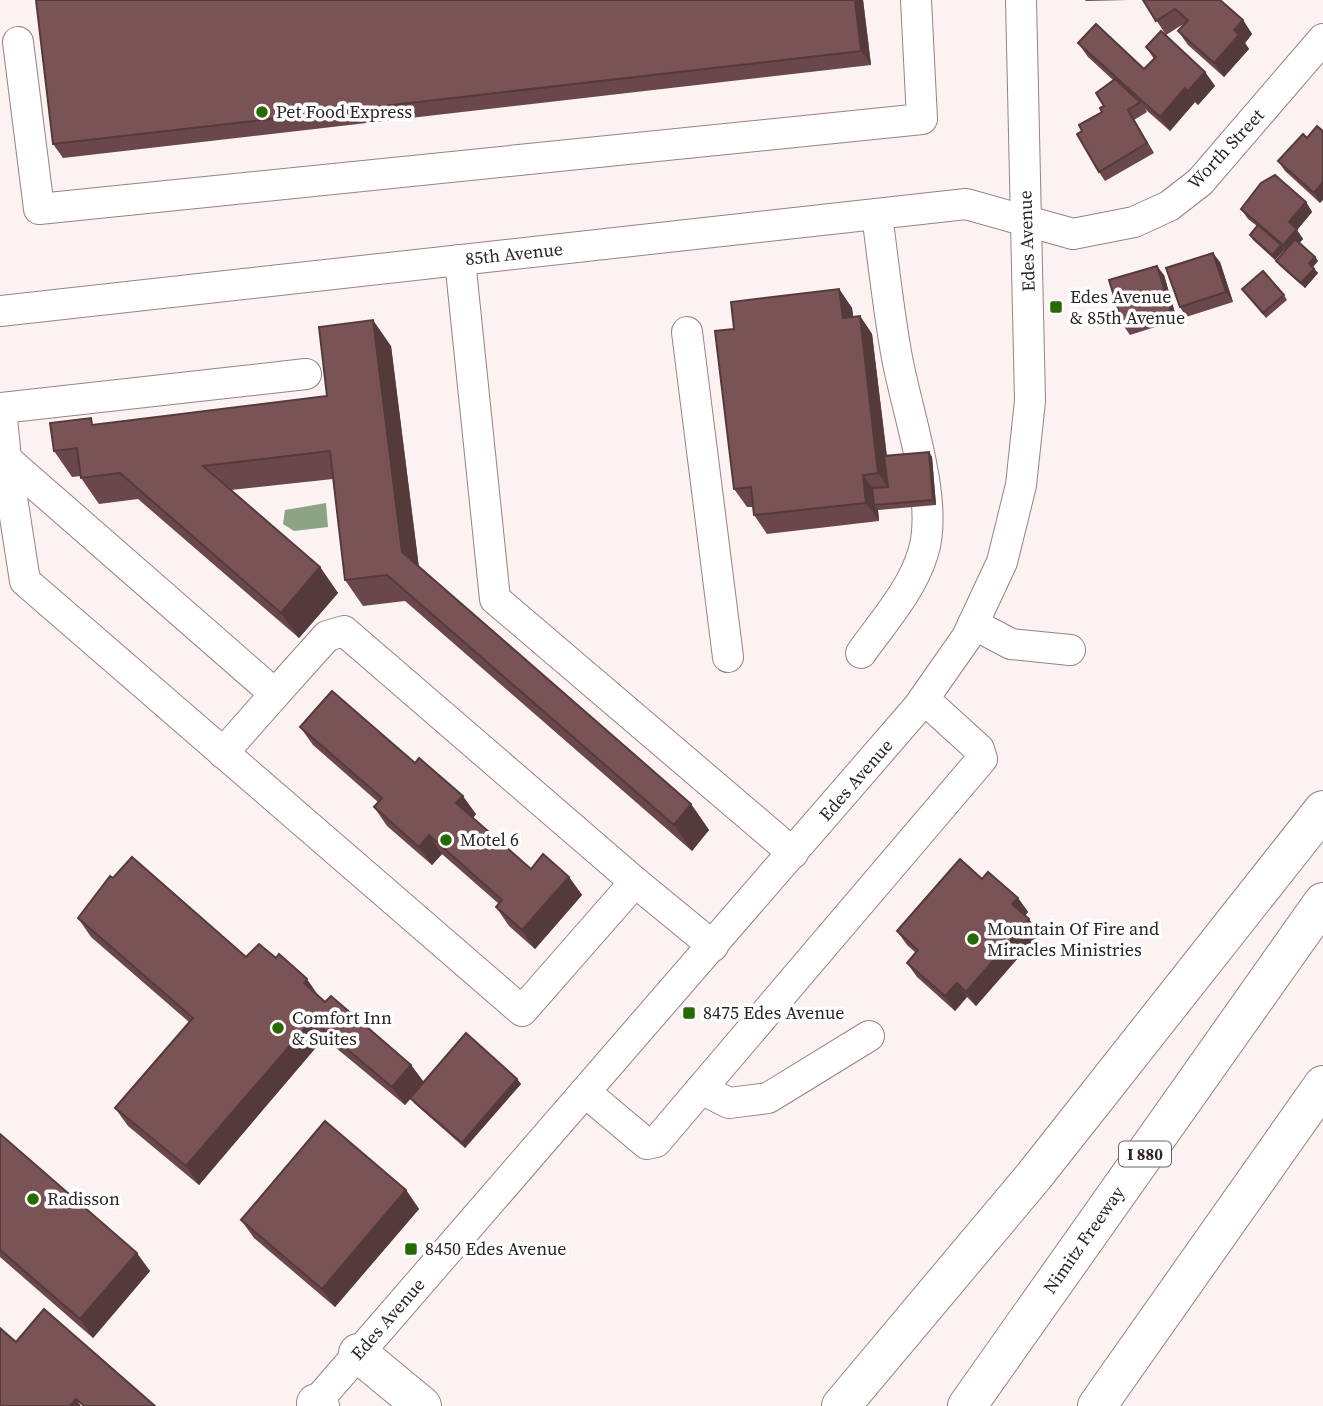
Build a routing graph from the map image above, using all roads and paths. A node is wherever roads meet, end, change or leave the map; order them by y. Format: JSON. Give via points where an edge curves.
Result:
{"nodes":[{"id":1,"x":916,"y":0,"type":"edge"},
{"id":2,"x":1021,"y":0,"type":"edge"},
{"id":3,"x":1323,"y":39,"type":"edge"},
{"id":4,"x":18,"y":42,"type":"dead end"},
{"id":5,"x":877,"y":214,"type":"junction"},
{"id":6,"x":1026,"y":221,"type":"junction"},
{"id":7,"x":460,"y":260,"type":"junction"},
{"id":8,"x":0,"y":311,"type":"edge"},
{"id":9,"x":687,"y":332,"type":"dead end"},
{"id":10,"x":306,"y":374,"type":"dead end"},
{"id":11,"x":6,"y":459,"type":"junction"},
{"id":12,"x":973,"y":624,"type":"junction"},
{"id":13,"x":1070,"y":650,"type":"dead end"},
{"id":14,"x":861,"y":653,"type":"dead end"},
{"id":15,"x":728,"y":657,"type":"dead end"},
{"id":16,"x":275,"y":695,"type":"junction"},
{"id":17,"x":924,"y":699,"type":"junction"},
{"id":18,"x":223,"y":753,"type":"junction"},
{"id":19,"x":1323,"y":810,"type":"edge"},
{"id":20,"x":793,"y":853,"type":"junction"},
{"id":21,"x":635,"y":882,"type":"junction"},
{"id":22,"x":1323,"y":902,"type":"edge"},
{"id":23,"x":713,"y":946,"type":"junction"},
{"id":24,"x":869,"y":1036,"type":"dead end"},
{"id":25,"x":1323,"y":1085,"type":"edge"},
{"id":26,"x":701,"y":1089,"type":"junction"},
{"id":27,"x":585,"y":1092,"type":"junction"},
{"id":28,"x":358,"y":1353,"type":"junction"},
{"id":29,"x":316,"y":1405,"type":"edge"},
{"id":30,"x":422,"y":1406,"type":"edge"},
{"id":31,"x":841,"y":1406,"type":"edge"},
{"id":32,"x":967,"y":1406,"type":"edge"},
{"id":33,"x":1097,"y":1406,"type":"edge"}],
"edges":[{"from":1,"to":4,"type":"street","via":[[922,119],[39,209]]},
{"from":2,"to":6,"type":"street","name":"Edes Avenue"},
{"from":3,"to":6,"type":"street","name":"Worth Street","via":[[1200,181],[1169,206],[1134,222],[1073,234]]},
{"from":5,"to":6,"type":"street","name":"85th Avenue","via":[[967,204]]},
{"from":5,"to":7,"type":"street","name":"85th Avenue"},
{"from":5,"to":14,"type":"street","via":[[896,352],[926,505],[923,553],[906,590]]},
{"from":6,"to":12,"type":"street","name":"Edes Avenue","via":[[1030,401],[1021,485],[1002,562]]},
{"from":7,"to":8,"type":"street","name":"85th Avenue"},
{"from":7,"to":20,"type":"street","via":[[495,599]]},
{"from":9,"to":15,"type":"street"},
{"from":10,"to":11,"type":"street","via":[[1,408]]},
{"from":11,"to":16,"type":"street"},
{"from":11,"to":18,"type":"street","via":[[25,581]]},
{"from":12,"to":13,"type":"street","via":[[1011,644]]},
{"from":12,"to":17,"type":"street","name":"Edes Avenue"},
{"from":16,"to":18,"type":"street"},
{"from":16,"to":21,"type":"street","via":[[327,636],[344,631]]},
{"from":17,"to":20,"type":"street","name":"Edes Avenue"},
{"from":17,"to":26,"type":"street","via":[[979,749],[982,759]]},
{"from":18,"to":21,"type":"street","via":[[522,1011]]},
{"from":19,"to":31,"type":"highway","via":[[1034,1176]]},
{"from":20,"to":23,"type":"street","name":"Edes Avenue"},
{"from":21,"to":23,"type":"street"},
{"from":22,"to":32,"type":"highway","name":"Nimitz Freeway","number":"I 880"},
{"from":23,"to":27,"type":"street","name":"Edes Avenue"},
{"from":24,"to":26,"type":"street","via":[[768,1097],[729,1103]]},
{"from":25,"to":33,"type":"highway"},
{"from":26,"to":27,"type":"street","via":[[656,1142],[647,1144]]},
{"from":27,"to":28,"type":"street","name":"Edes Avenue"},
{"from":28,"to":29,"type":"street","name":"Edes Avenue"},
{"from":28,"to":30,"type":"highway"}]}
